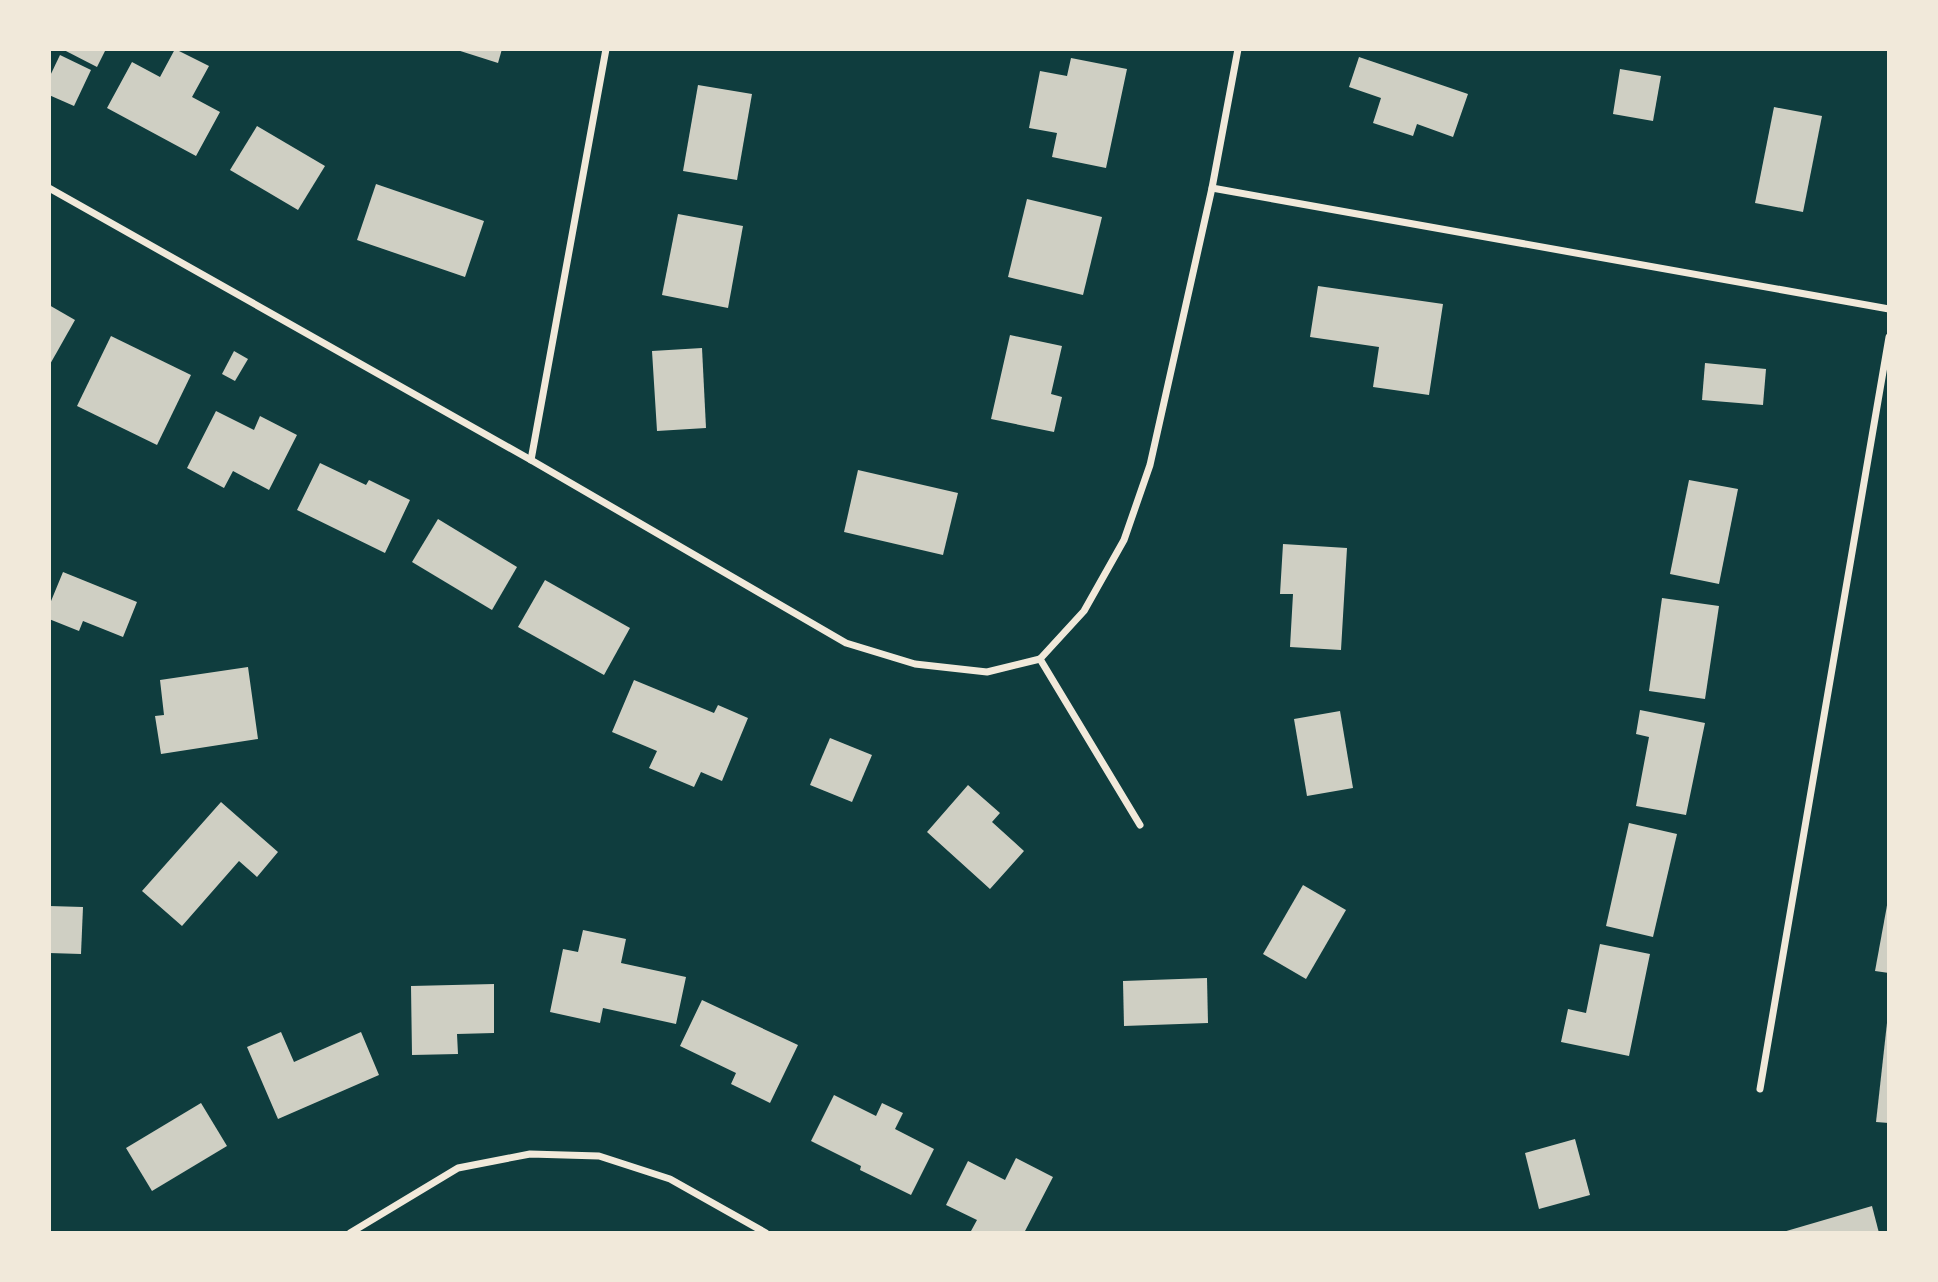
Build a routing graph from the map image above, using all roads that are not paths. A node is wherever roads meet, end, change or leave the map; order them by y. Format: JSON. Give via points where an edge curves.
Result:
{"nodes":[{"id":1,"x":606,"y":49,"type":"edge"},
{"id":2,"x":1238,"y":49,"type":"edge"},
{"id":3,"x":49,"y":188,"type":"edge"},
{"id":4,"x":1212,"y":188,"type":"junction"},
{"id":5,"x":1889,"y":309,"type":"edge"},
{"id":6,"x":1889,"y":337,"type":"edge"},
{"id":7,"x":531,"y":460,"type":"junction"},
{"id":8,"x":1040,"y":659,"type":"junction"},
{"id":9,"x":1140,"y":825,"type":"dead end"},
{"id":10,"x":1760,"y":1089,"type":"dead end"},
{"id":11,"x":349,"y":1233,"type":"edge"},
{"id":12,"x":766,"y":1233,"type":"edge"}],
"edges":[{"from":1,"to":7,"type":"street"},
{"from":2,"to":4,"type":"street"},
{"from":3,"to":7,"type":"street"},
{"from":4,"to":5,"type":"street"},
{"from":4,"to":8,"type":"street","via":[[1150,465],[1124,540],[1084,611]]},
{"from":6,"to":10,"type":"street"},
{"from":7,"to":8,"type":"street","via":[[846,643],[915,664],[987,672]]},
{"from":8,"to":9,"type":"street"},
{"from":11,"to":12,"type":"street","via":[[458,1168],[530,1154],[599,1156],[670,1179]]}]}
